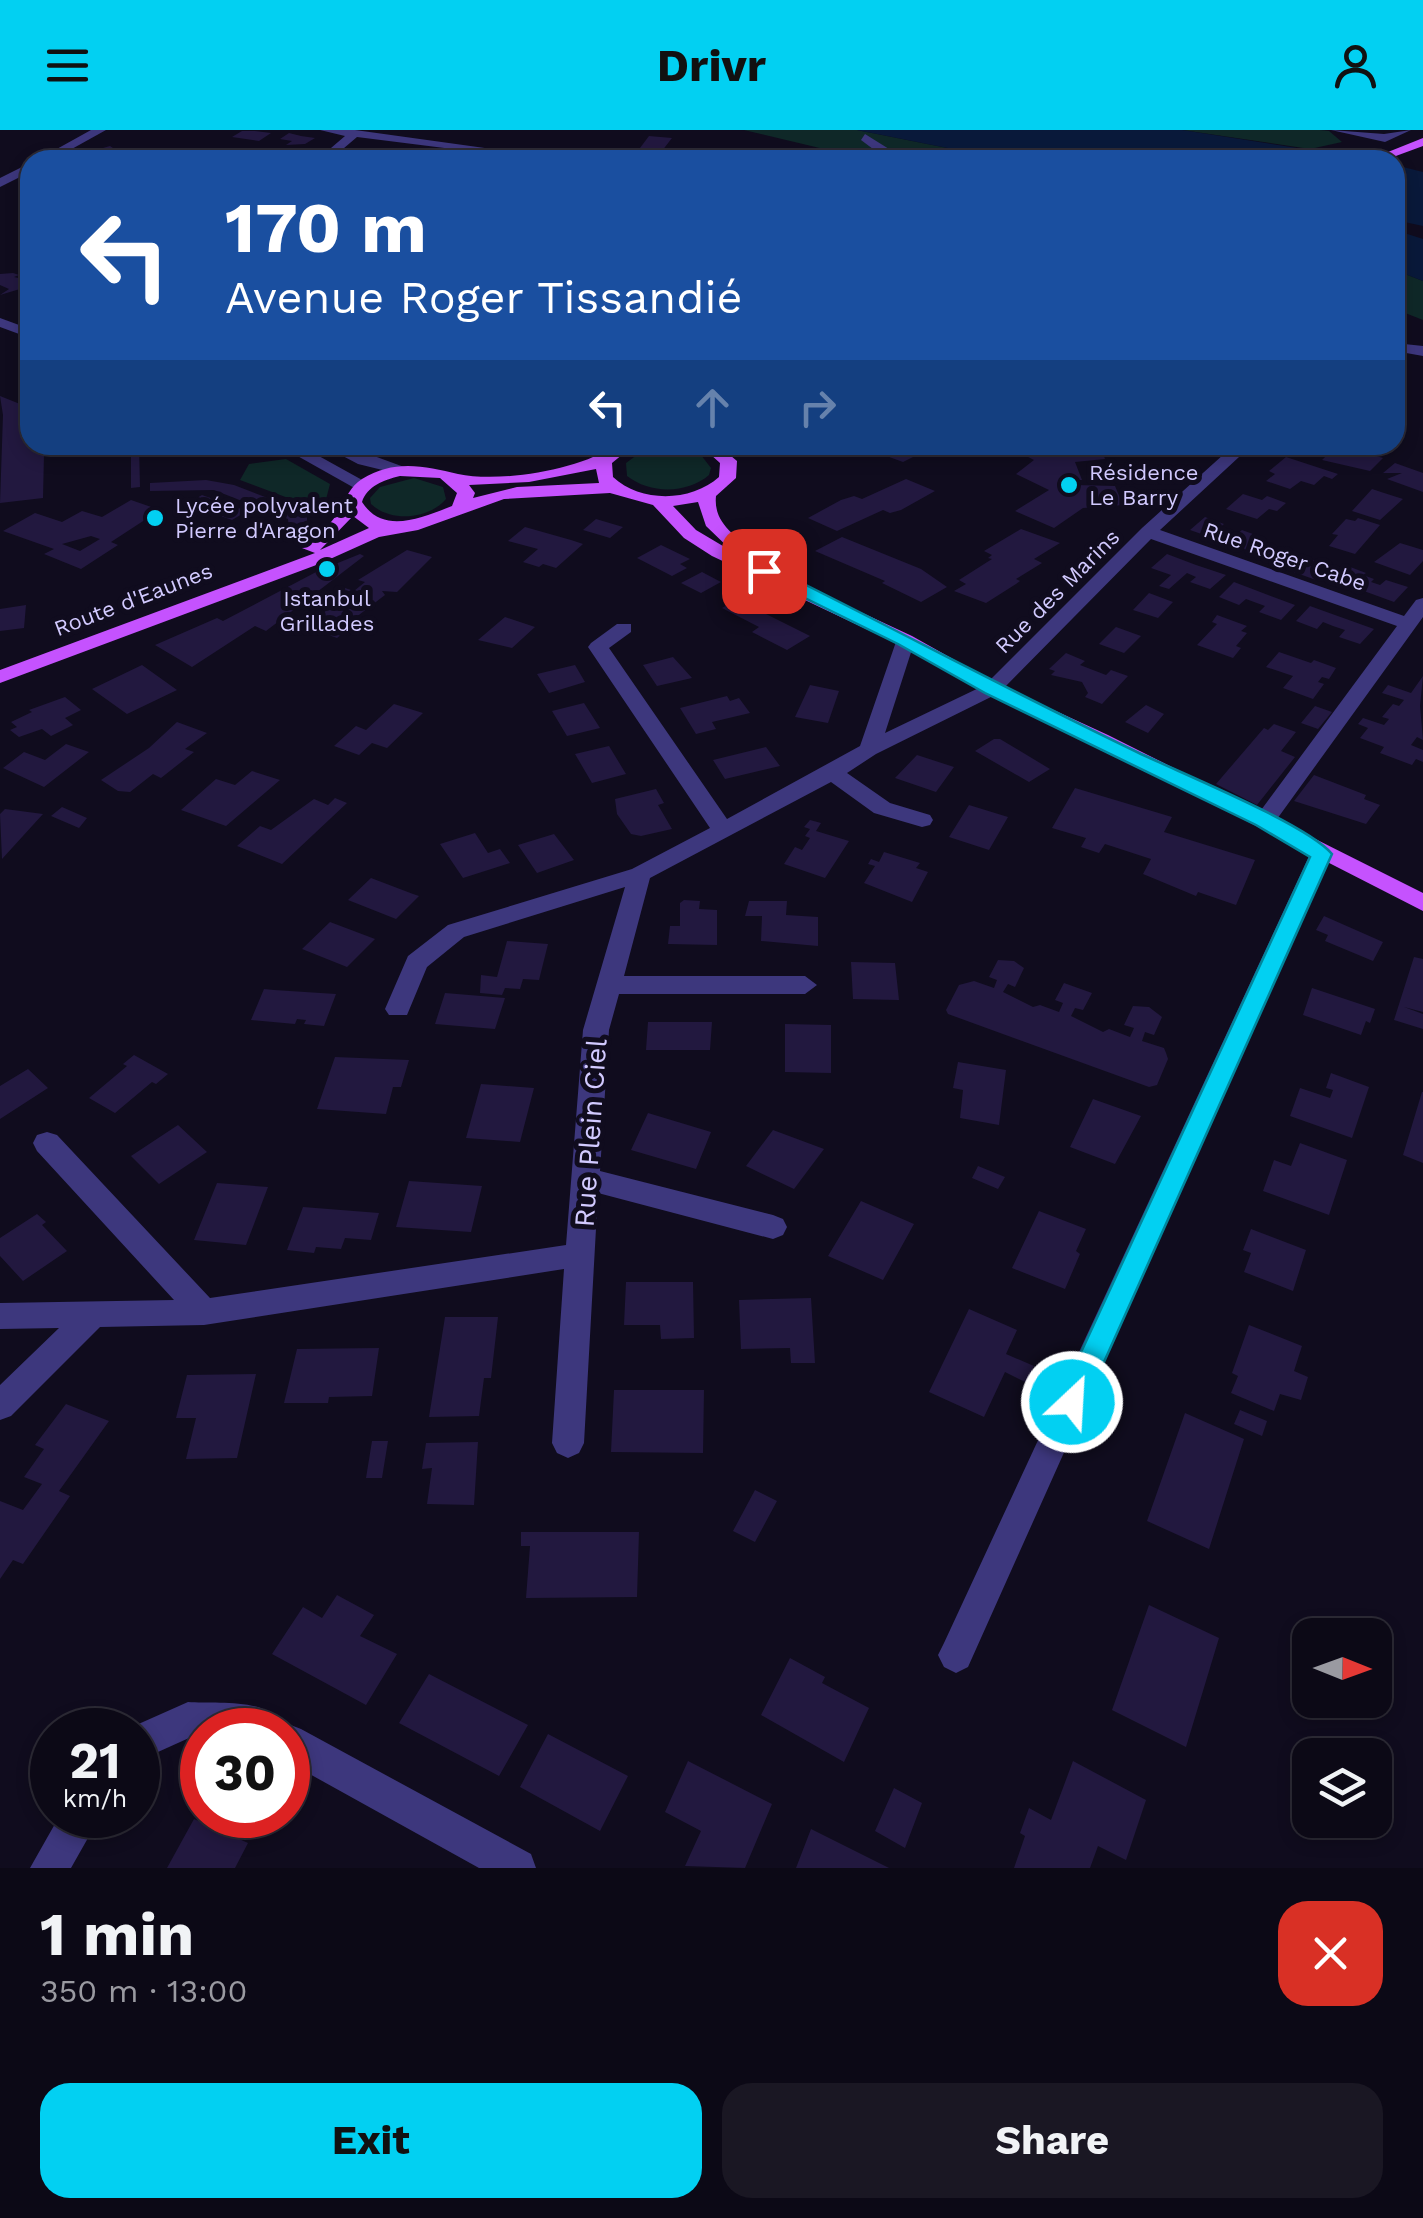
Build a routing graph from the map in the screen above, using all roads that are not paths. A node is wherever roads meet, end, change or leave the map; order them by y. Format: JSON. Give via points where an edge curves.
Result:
{"nodes":[{"id":1,"x":100,"y":130,"type":"edge"},
{"id":2,"x":326,"y":130,"type":"edge"},
{"id":3,"x":1337,"y":130,"type":"edge"},
{"id":4,"x":1405,"y":130,"type":"edge"},
{"id":5,"x":354,"y":134,"type":"junction"},
{"id":6,"x":865,"y":138,"type":"dead end"},
{"id":7,"x":471,"y":147,"type":"junction"},
{"id":8,"x":62,"y":150,"type":"edge"},
{"id":9,"x":335,"y":150,"type":"edge"},
{"id":10,"x":467,"y":150,"type":"edge"},
{"id":11,"x":493,"y":150,"type":"edge"},
{"id":12,"x":882,"y":150,"type":"edge"},
{"id":13,"x":301,"y":455,"type":"edge"},
{"id":14,"x":353,"y":455,"type":"edge"},
{"id":15,"x":612,"y":455,"type":"edge"},
{"id":16,"x":724,"y":455,"type":"edge"},
{"id":17,"x":1233,"y":455,"type":"edge"},
{"id":18,"x":604,"y":461,"type":"junction"},
{"id":19,"x":408,"y":471,"type":"junction"},
{"id":20,"x":452,"y":478,"type":"junction"},
{"id":21,"x":613,"y":488,"type":"junction"},
{"id":22,"x":708,"y":493,"type":"junction"},
{"id":23,"x":359,"y":494,"type":"junction"},
{"id":24,"x":658,"y":501,"type":"junction"},
{"id":25,"x":460,"y":508,"type":"junction"},
{"id":26,"x":412,"y":526,"type":"junction"},
{"id":27,"x":1148,"y":532,"type":"junction"},
{"id":28,"x":283,"y":568,"type":"junction"},
{"id":29,"x":764,"y":571,"type":"junction"},
{"id":30,"x":1423,"y":604,"type":"edge"},
{"id":31,"x":1408,"y":624,"type":"junction"},
{"id":32,"x":624,"y":628,"type":"dead end"},
{"id":33,"x":905,"y":640,"type":"junction"},
{"id":34,"x":0,"y":677,"type":"edge"},
{"id":35,"x":992,"y":689,"type":"junction"},
{"id":36,"x":869,"y":749,"type":"junction"},
{"id":37,"x":832,"y":773,"type":"junction"},
{"id":38,"x":922,"y":820,"type":"dead end"},
{"id":39,"x":1264,"y":820,"type":"junction"},
{"id":40,"x":723,"y":830,"type":"junction"},
{"id":41,"x":1321,"y":854,"type":"junction"},
{"id":42,"x":640,"y":874,"type":"junction"},
{"id":43,"x":1423,"y":904,"type":"edge"},
{"id":44,"x":610,"y":985,"type":"junction"},
{"id":45,"x":805,"y":985,"type":"dead end"},
{"id":46,"x":398,"y":1008,"type":"dead end"},
{"id":47,"x":48,"y":1143,"type":"dead end"},
{"id":48,"x":588,"y":1179,"type":"junction"},
{"id":49,"x":773,"y":1227,"type":"dead end"},
{"id":50,"x":580,"y":1255,"type":"junction"},
{"id":51,"x":204,"y":1312,"type":"junction"},
{"id":52,"x":0,"y":1316,"type":"edge"},
{"id":53,"x":91,"y":1316,"type":"junction"},
{"id":54,"x":0,"y":1406,"type":"edge"},
{"id":55,"x":568,"y":1443,"type":"dead end"},
{"id":56,"x":956,"y":1655,"type":"dead end"},
{"id":57,"x":310,"y":1754,"type":"edge"},
{"id":58,"x":67,"y":1838,"type":"edge"},
{"id":59,"x":48,"y":1868,"type":"edge"},
{"id":60,"x":517,"y":1868,"type":"edge"}],
"edges":[{"from":1,"to":8,"type":"street"},
{"from":2,"to":5,"type":"street"},
{"from":3,"to":4,"type":"street","via":[[1386,138]]},
{"from":5,"to":7,"type":"street"},
{"from":5,"to":9,"type":"street"},
{"from":6,"to":12,"type":"street"},
{"from":7,"to":10,"type":"street"},
{"from":7,"to":11,"type":"street"},
{"from":13,"to":23,"type":"street"},
{"from":14,"to":19,"type":"street"},
{"from":15,"to":18,"type":"main road"},
{"from":16,"to":22,"type":"main road","via":[[730,476]]},
{"from":17,"to":27,"type":"street","name":"Rue des Marins"},
{"from":18,"to":20,"type":"main road","via":[[496,480]]},
{"from":18,"to":21,"type":"main road","via":[[602,477]]},
{"from":19,"to":20,"type":"main road"},
{"from":19,"to":23,"type":"main road","via":[[382,476]]},
{"from":20,"to":25,"type":"main road","via":[[466,493]]},
{"from":21,"to":24,"type":"main road"},
{"from":21,"to":25,"type":"main road","via":[[501,494]]},
{"from":22,"to":24,"type":"main road"},
{"from":22,"to":29,"type":"main road","via":[[706,514],[716,528]]},
{"from":23,"to":26,"type":"main road","via":[[361,516]]},
{"from":23,"to":28,"type":"main road","name":"Route d'Eaunes","via":[[332,534]]},
{"from":24,"to":29,"type":"main road","via":[[690,534]]},
{"from":25,"to":26,"type":"main road","name":"Route d'Eaunes"},
{"from":26,"to":28,"type":"main road","name":"Route d'Eaunes","via":[[375,532]]},
{"from":27,"to":31,"type":"street","name":"Rue Roger Cabe"},
{"from":27,"to":35,"type":"street","name":"Rue des Marins"},
{"from":28,"to":34,"type":"main road","name":"Route d'Eaunes"},
{"from":29,"to":33,"type":"main road"},
{"from":30,"to":31,"type":"street"},
{"from":31,"to":39,"type":"street"},
{"from":32,"to":40,"type":"street","via":[[598,647]]},
{"from":33,"to":35,"type":"main road"},
{"from":33,"to":36,"type":"street"},
{"from":35,"to":36,"type":"street"},
{"from":35,"to":39,"type":"main road"},
{"from":36,"to":37,"type":"street"},
{"from":37,"to":38,"type":"street","via":[[882,808]]},
{"from":37,"to":40,"type":"street"},
{"from":39,"to":41,"type":"main road"},
{"from":40,"to":42,"type":"street"},
{"from":41,"to":43,"type":"main road"},
{"from":41,"to":56,"type":"street"},
{"from":42,"to":44,"type":"street","name":"Rue Plein Ciel"},
{"from":42,"to":46,"type":"street","via":[[456,931],[418,962]]},
{"from":44,"to":45,"type":"street"},
{"from":44,"to":48,"type":"street","name":"Rue Plein Ciel","via":[[596,1030]]},
{"from":47,"to":51,"type":"street"},
{"from":48,"to":49,"type":"street"},
{"from":48,"to":50,"type":"street","name":"Rue Plein Ciel"},
{"from":50,"to":51,"type":"street","name":"Rue Plein Ciel"},
{"from":50,"to":55,"type":"street"},
{"from":51,"to":53,"type":"street","name":"Rue Plein Ciel"},
{"from":52,"to":53,"type":"street","name":"Rue Plein Ciel"},
{"from":53,"to":54,"type":"street"},
{"from":57,"to":60,"type":"street"},
{"from":58,"to":59,"type":"street"}]}
